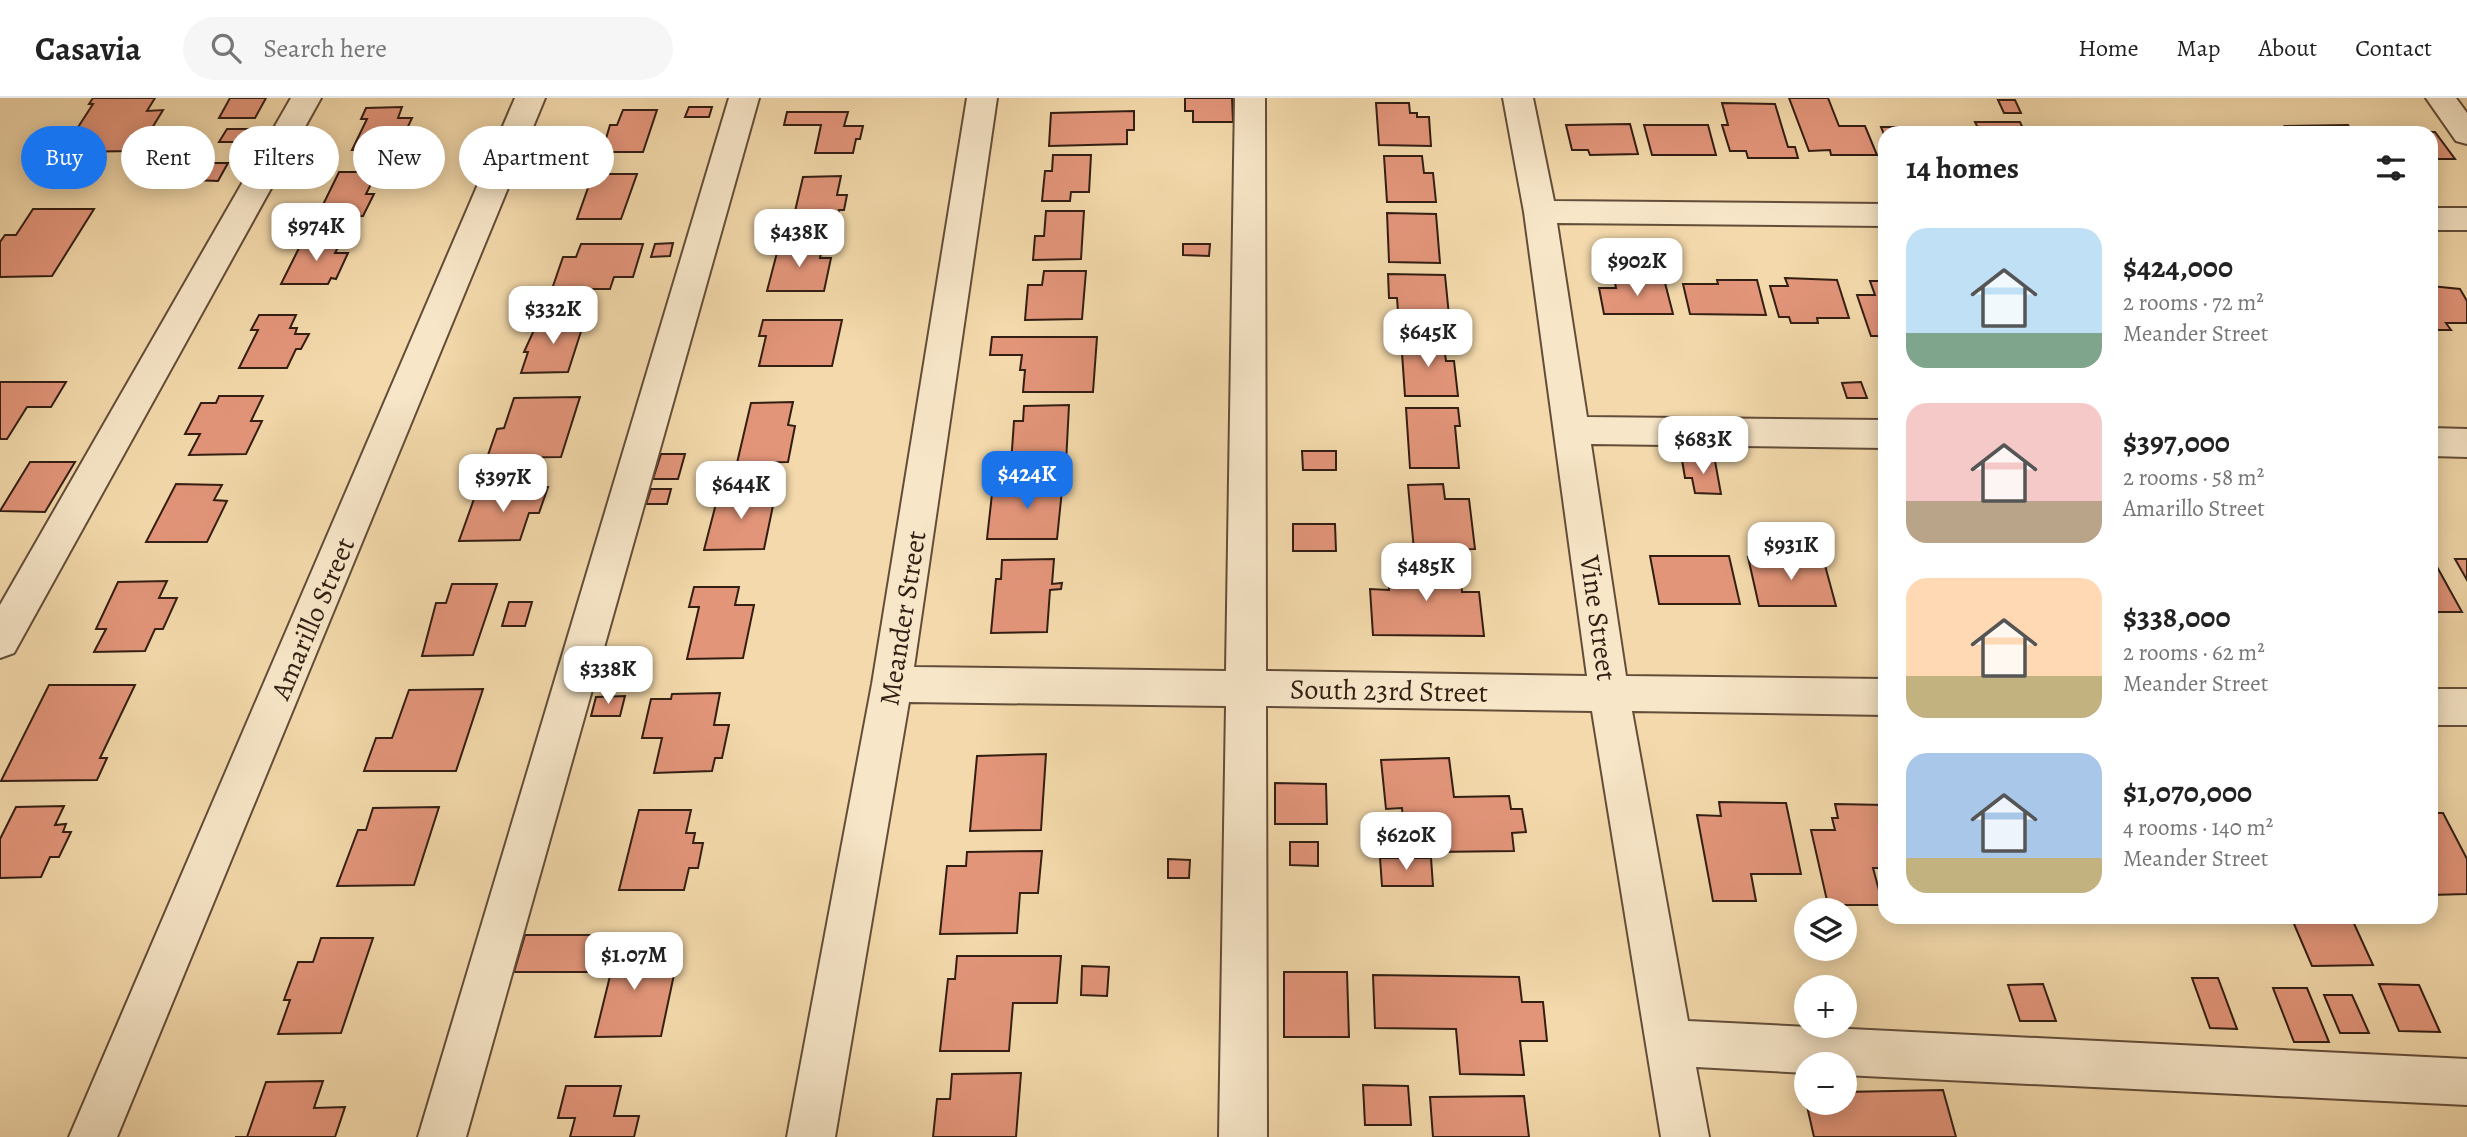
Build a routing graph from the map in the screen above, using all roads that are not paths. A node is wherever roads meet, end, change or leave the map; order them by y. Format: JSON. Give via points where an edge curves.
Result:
{"nodes":[{"id":1,"x":306,"y":98,"type":"edge"},
{"id":2,"x":530,"y":98,"type":"edge"},
{"id":3,"x":744,"y":98,"type":"edge"},
{"id":4,"x":982,"y":98,"type":"edge"},
{"id":5,"x":1250,"y":98,"type":"edge"},
{"id":6,"x":1518,"y":98,"type":"edge"},
{"id":7,"x":2441,"y":98,"type":"edge"},
{"id":8,"x":2467,"y":134,"type":"edge"},
{"id":9,"x":1540,"y":212,"type":"junction"},
{"id":10,"x":1878,"y":215,"type":"edge"},
{"id":11,"x":2438,"y":219,"type":"edge"},
{"id":12,"x":2467,"y":219,"type":"edge"},
{"id":13,"x":1572,"y":430,"type":"junction"},
{"id":14,"x":1878,"y":434,"type":"edge"},
{"id":15,"x":2438,"y":442,"type":"edge"},
{"id":16,"x":2467,"y":443,"type":"edge"},
{"id":17,"x":0,"y":641,"type":"edge"},
{"id":18,"x":892,"y":684,"type":"junction"},
{"id":19,"x":1247,"y":688,"type":"junction"},
{"id":20,"x":1609,"y":693,"type":"junction"},
{"id":21,"x":1878,"y":697,"type":"edge"},
{"id":22,"x":2438,"y":707,"type":"edge"},
{"id":23,"x":2467,"y":707,"type":"edge"},
{"id":24,"x":1669,"y":1043,"type":"junction"},
{"id":25,"x":2467,"y":1082,"type":"edge"},
{"id":26,"x":93,"y":1137,"type":"edge"},
{"id":27,"x":442,"y":1137,"type":"edge"},
{"id":28,"x":811,"y":1137,"type":"edge"},
{"id":29,"x":1243,"y":1137,"type":"edge"},
{"id":30,"x":1685,"y":1137,"type":"edge"}],
"edges":[{"from":1,"to":17,"type":"street"},
{"from":2,"to":26,"type":"street","name":"Amarillo Street"},
{"from":3,"to":27,"type":"street"},
{"from":4,"to":18,"type":"street","name":"Meander Street"},
{"from":5,"to":19,"type":"street"},
{"from":6,"to":9,"type":"street","name":"Vine Street"},
{"from":7,"to":8,"type":"street"},
{"from":9,"to":10,"type":"street"},
{"from":9,"to":13,"type":"street","name":"Vine Street"},
{"from":11,"to":12,"type":"street"},
{"from":13,"to":14,"type":"street"},
{"from":13,"to":20,"type":"street","name":"Vine Street"},
{"from":15,"to":16,"type":"street"},
{"from":18,"to":19,"type":"street","name":"South 23rd Street"},
{"from":18,"to":28,"type":"street","name":"Meander Street"},
{"from":19,"to":20,"type":"street","name":"South 23rd Street"},
{"from":19,"to":29,"type":"street"},
{"from":20,"to":21,"type":"street","name":"South 23rd Street"},
{"from":20,"to":24,"type":"street","name":"Vine Street"},
{"from":22,"to":23,"type":"street"},
{"from":24,"to":25,"type":"street"},
{"from":24,"to":30,"type":"street","name":"Vine Street"}]}
